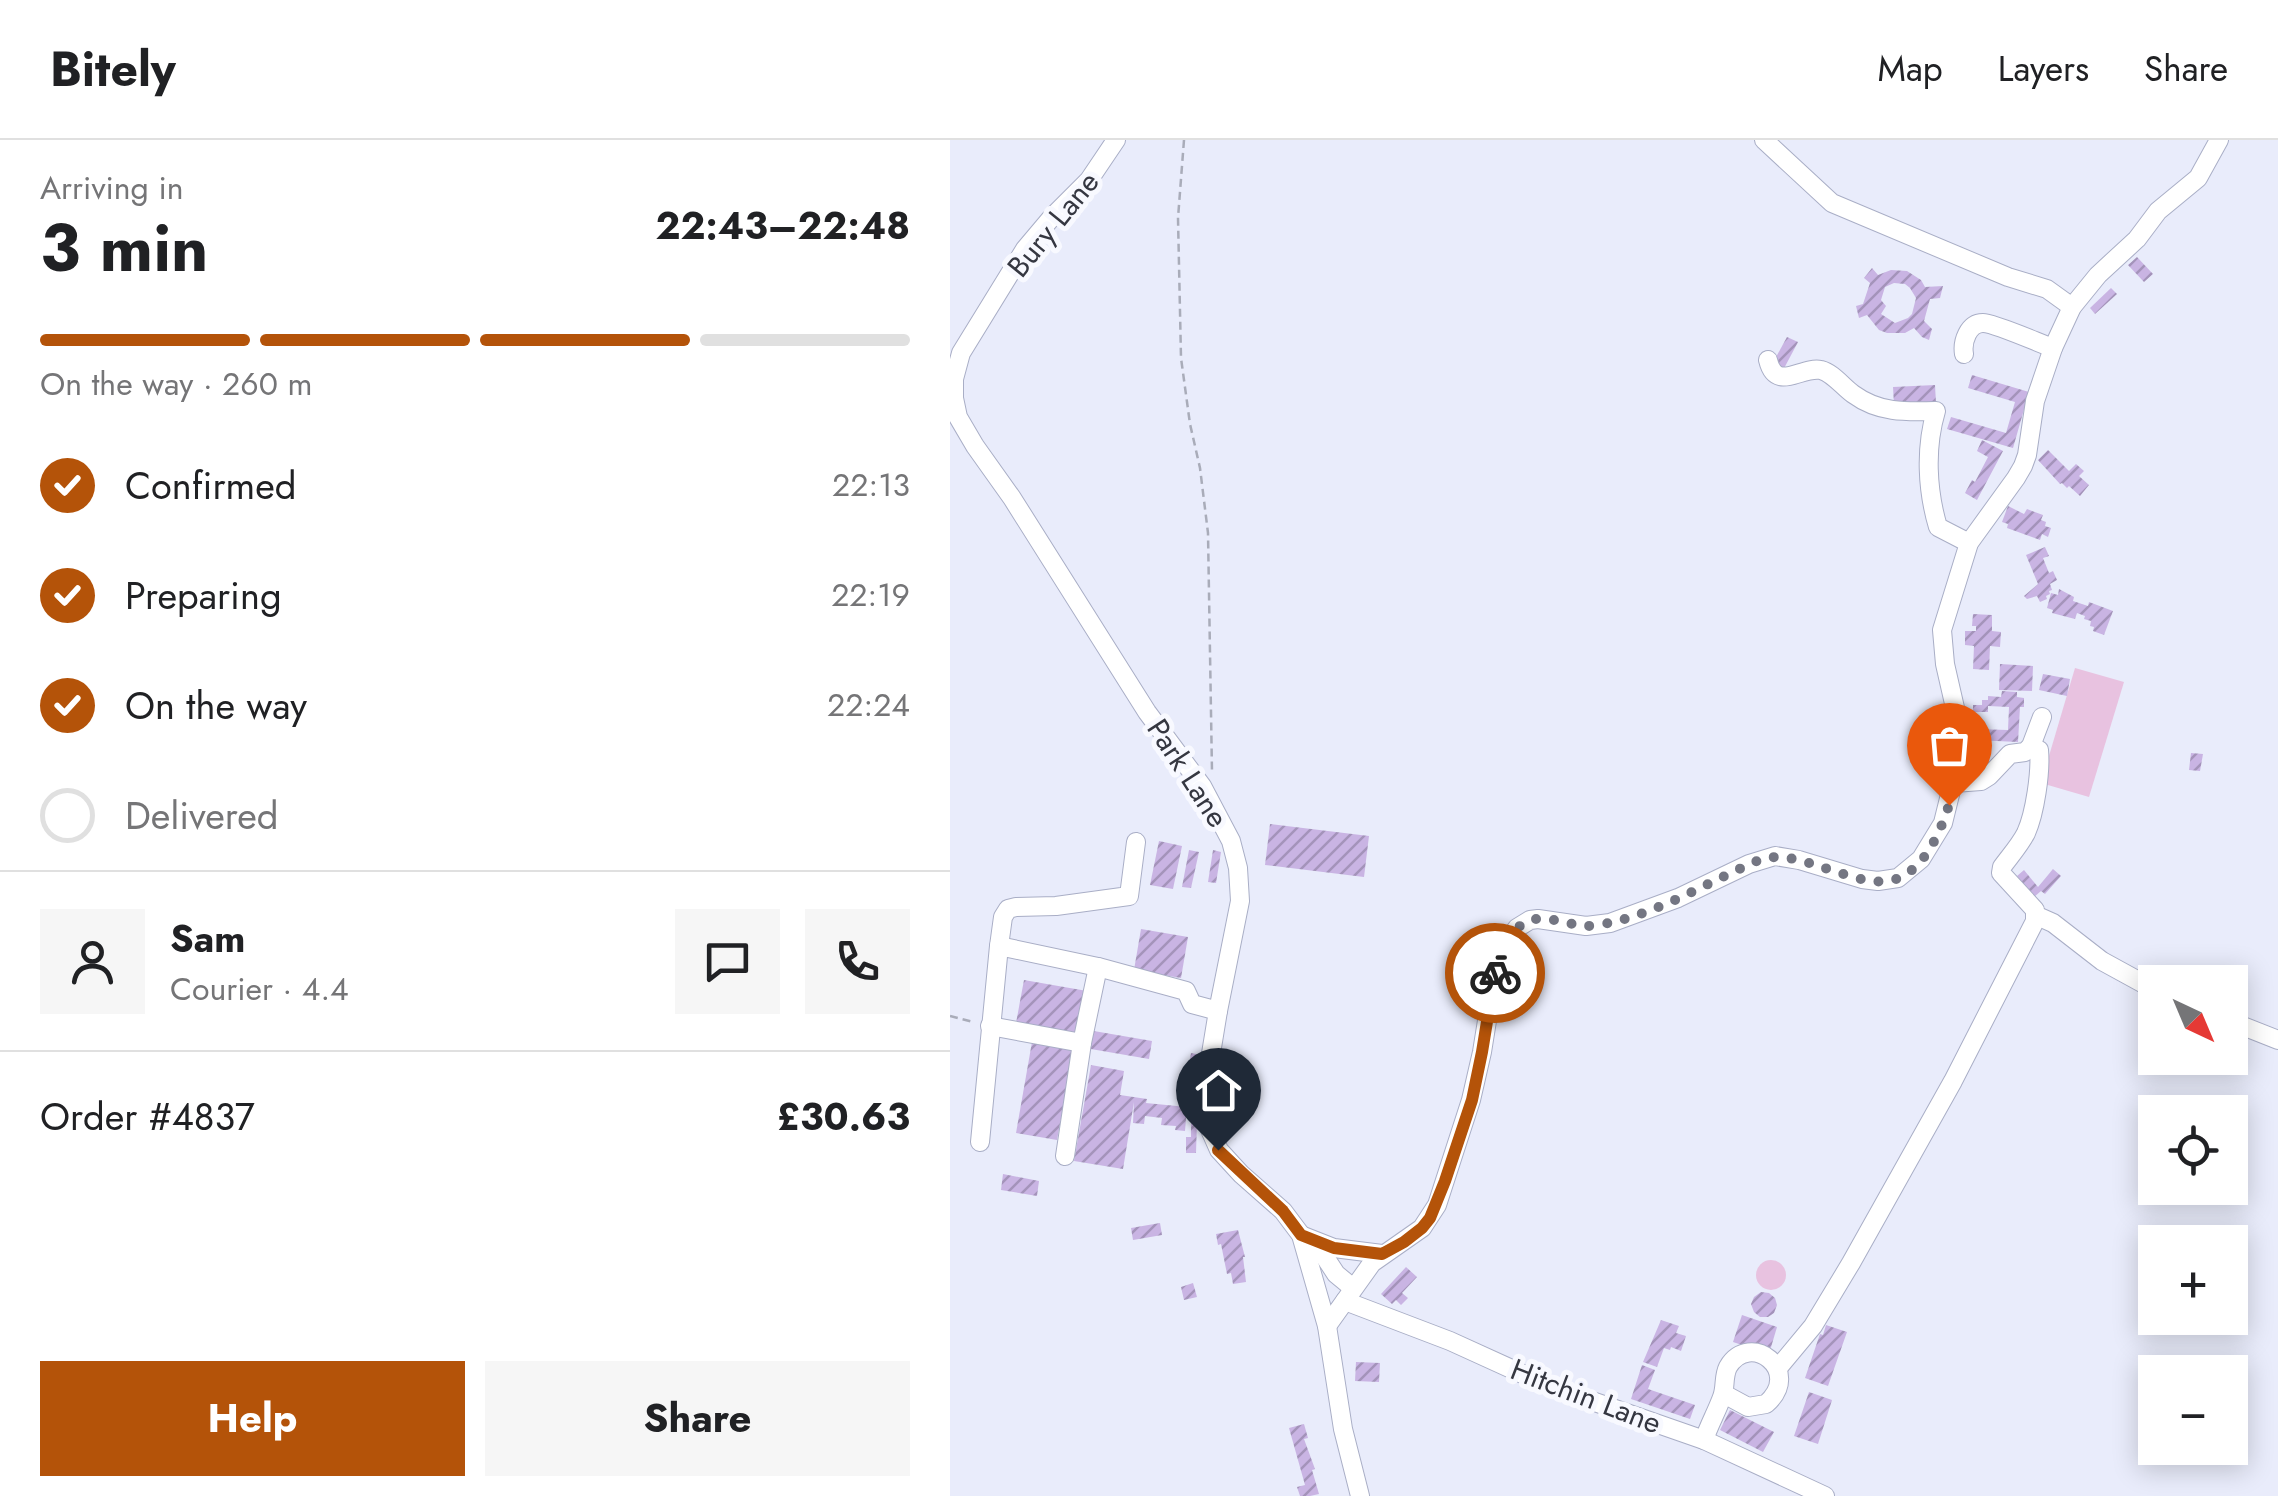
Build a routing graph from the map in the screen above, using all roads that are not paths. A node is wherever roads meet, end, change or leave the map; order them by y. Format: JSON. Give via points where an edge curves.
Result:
{"nodes":[{"id":1,"x":1116,"y":140,"type":"edge"},
{"id":2,"x":1764,"y":140,"type":"edge"},
{"id":3,"x":2220,"y":140,"type":"edge"},
{"id":4,"x":2072,"y":307,"type":"junction"},
{"id":5,"x":2053,"y":348,"type":"junction"},
{"id":6,"x":1964,"y":354,"type":"dead end"},
{"id":7,"x":956,"y":357,"type":"edge"},
{"id":8,"x":1768,"y":360,"type":"dead end"},
{"id":9,"x":954,"y":414,"type":"edge"},
{"id":10,"x":1969,"y":542,"type":"junction"},
{"id":11,"x":2042,"y":716,"type":"dead end"},
{"id":12,"x":2031,"y":746,"type":"junction"},
{"id":13,"x":1954,"y":783,"type":"junction"},
{"id":14,"x":1136,"y":842,"type":"dead end"},
{"id":15,"x":2034,"y":915,"type":"junction"},
{"id":16,"x":1000,"y":946,"type":"junction"},
{"id":17,"x":1098,"y":967,"type":"junction"},
{"id":18,"x":2138,"y":981,"type":"edge"},
{"id":19,"x":1218,"y":1010,"type":"junction"},
{"id":20,"x":990,"y":1026,"type":"junction"},
{"id":21,"x":2248,"y":1029,"type":"edge"},
{"id":22,"x":2278,"y":1040,"type":"edge"},
{"id":23,"x":1082,"y":1043,"type":"junction"},
{"id":24,"x":980,"y":1142,"type":"dead end"},
{"id":25,"x":1065,"y":1156,"type":"dead end"},
{"id":26,"x":1308,"y":1238,"type":"junction"},
{"id":27,"x":1382,"y":1254,"type":"junction"},
{"id":28,"x":1336,"y":1274,"type":"junction"},
{"id":29,"x":1315,"y":1282,"type":"junction"},
{"id":30,"x":1348,"y":1295,"type":"junction"},
{"id":31,"x":1328,"y":1326,"type":"junction"},
{"id":32,"x":1778,"y":1368,"type":"junction"},
{"id":33,"x":1724,"y":1394,"type":"junction"},
{"id":34,"x":1704,"y":1440,"type":"junction"},
{"id":35,"x":1360,"y":1496,"type":"edge"},
{"id":36,"x":1824,"y":1496,"type":"edge"}],
"edges":[{"from":1,"to":7,"type":"street","name":"Bury Lane","via":[[1025,249]]},
{"from":2,"to":4,"type":"street","via":[[1832,203],[2047,289]]},
{"from":3,"to":4,"type":"street","via":[[2198,178],[2158,211]]},
{"from":4,"to":5,"type":"street"},
{"from":5,"to":6,"type":"street","via":[[1984,323],[1972,327]]},
{"from":5,"to":10,"type":"street","via":[[2022,466]]},
{"from":7,"to":9,"type":"street","name":"Bury Lane"},
{"from":8,"to":10,"type":"street","via":[[1784,377],[1823,370],[1886,410],[1936,411],[1928,448],[1933,511],[1938,527]]},
{"from":9,"to":19,"type":"street","name":"Park Lane","via":[[1202,786],[1231,841],[1240,883],[1238,919]]},
{"from":10,"to":13,"type":"street","via":[[1942,630],[1961,740]]},
{"from":11,"to":12,"type":"street"},
{"from":12,"to":13,"type":"street","via":[[2010,754],[1981,781]]},
{"from":12,"to":15,"type":"street","via":[[2039,750],[2040,763],[2030,823],[2001,873]]},
{"from":13,"to":27,"type":"street","via":[[1928,850],[1906,874],[1889,881],[1774,856],[1610,923],[1538,919],[1517,928],[1498,960],[1472,1100],[1437,1205],[1422,1228]]},
{"from":14,"to":16,"type":"street","via":[[1129,896],[1008,910]]},
{"from":15,"to":18,"type":"street"},
{"from":15,"to":32,"type":"street","via":[[1850,1264]]},
{"from":16,"to":17,"type":"street"},
{"from":16,"to":20,"type":"street"},
{"from":17,"to":19,"type":"street","via":[[1186,991],[1192,1004]]},
{"from":17,"to":23,"type":"street"},
{"from":19,"to":26,"type":"street","name":"Park Lane","via":[[1205,1090],[1212,1138]]},
{"from":20,"to":23,"type":"street"},
{"from":20,"to":24,"type":"street"},
{"from":21,"to":22,"type":"street"},
{"from":23,"to":25,"type":"street"},
{"from":26,"to":27,"type":"street"},
{"from":26,"to":28,"type":"street"},
{"from":26,"to":29,"type":"street","name":"Park Lane"},
{"from":27,"to":30,"type":"street"},
{"from":28,"to":29,"type":"street"},
{"from":28,"to":30,"type":"street"},
{"from":29,"to":31,"type":"street","name":"Park Lane"},
{"from":30,"to":31,"type":"street"},
{"from":30,"to":34,"type":"street","name":"Hitchin Lane","via":[[1549,1386]]},
{"from":31,"to":35,"type":"street","name":"Park Lane"},
{"from":32,"to":33,"type":"street","via":[[1778,1390],[1766,1404],[1748,1407]]},
{"from":32,"to":33,"type":"street","via":[[1762,1354],[1740,1354],[1724,1379]]},
{"from":33,"to":34,"type":"street"},
{"from":34,"to":36,"type":"street","name":"Hitchin Lane"}]}
